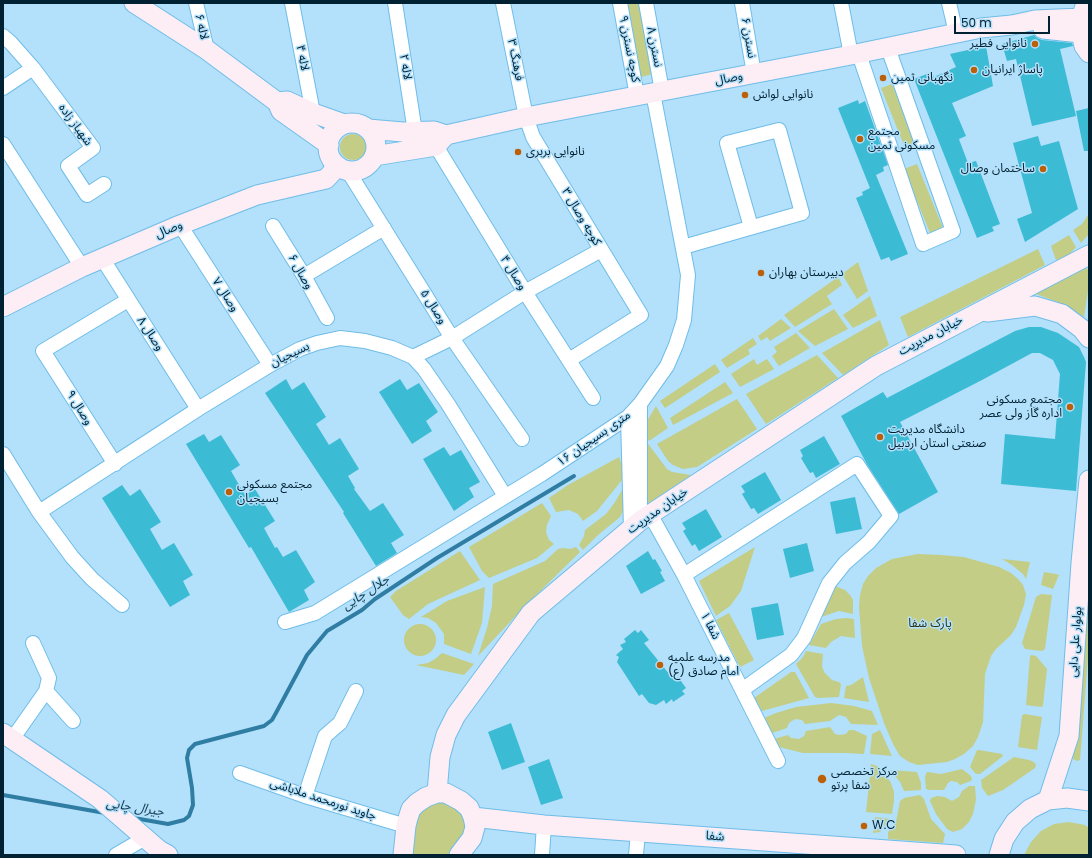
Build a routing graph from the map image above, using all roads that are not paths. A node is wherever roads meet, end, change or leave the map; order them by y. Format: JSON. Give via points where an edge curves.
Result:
{"nodes":[{"id":1,"x":134,"y":3,"type":"edge"},
{"id":2,"x":196,"y":3,"type":"edge"},
{"id":3,"x":292,"y":3,"type":"edge"},
{"id":4,"x":395,"y":3,"type":"edge"},
{"id":5,"x":503,"y":3,"type":"edge"},
{"id":6,"x":620,"y":3,"type":"edge"},
{"id":7,"x":646,"y":3,"type":"edge"},
{"id":8,"x":742,"y":3,"type":"edge"},
{"id":9,"x":842,"y":3,"type":"edge"},
{"id":10,"x":949,"y":3,"type":"edge"},
{"id":11,"x":1083,"y":12,"type":"edge"},
{"id":12,"x":956,"y":34,"type":"junction"},
{"id":13,"x":3,"y":36,"type":"edge"},
{"id":14,"x":888,"y":48,"type":"junction"},
{"id":15,"x":207,"y":50,"type":"junction"},
{"id":16,"x":1089,"y":53,"type":"edge"},
{"id":17,"x":855,"y":54,"type":"junction"},
{"id":18,"x":33,"y":68,"type":"junction"},
{"id":19,"x":754,"y":74,"type":"junction"},
{"id":20,"x":3,"y":88,"type":"edge"},
{"id":21,"x":651,"y":93,"type":"junction"},
{"id":22,"x":277,"y":102,"type":"junction"},
{"id":23,"x":313,"y":113,"type":"junction"},
{"id":24,"x":526,"y":117,"type":"junction"},
{"id":25,"x":344,"y":124,"type":"junction"},
{"id":26,"x":368,"y":129,"type":"junction"},
{"id":27,"x":414,"y":132,"type":"junction"},
{"id":28,"x":441,"y":141,"type":"junction"},
{"id":29,"x":3,"y":144,"type":"edge"},
{"id":30,"x":328,"y":145,"type":"junction"},
{"id":31,"x":374,"y":156,"type":"junction"},
{"id":32,"x":343,"y":169,"type":"junction"},
{"id":33,"x":104,"y":184,"type":"dead end"},
{"id":34,"x":180,"y":225,"type":"junction"},
{"id":35,"x":273,"y":226,"type":"dead end"},
{"id":36,"x":384,"y":228,"type":"junction"},
{"id":37,"x":751,"y":228,"type":"junction"},
{"id":38,"x":683,"y":247,"type":"junction"},
{"id":39,"x":601,"y":250,"type":"junction"},
{"id":40,"x":1089,"y":254,"type":"edge"},
{"id":41,"x":102,"y":258,"type":"junction"},
{"id":42,"x":82,"y":266,"type":"junction"},
{"id":43,"x":304,"y":276,"type":"junction"},
{"id":44,"x":525,"y":292,"type":"junction"},
{"id":45,"x":128,"y":300,"type":"junction"},
{"id":46,"x":3,"y":306,"type":"edge"},
{"id":47,"x":972,"y":314,"type":"junction"},
{"id":48,"x":327,"y":318,"type":"dead end"},
{"id":49,"x":452,"y":338,"type":"junction"},
{"id":50,"x":1089,"y":338,"type":"edge"},
{"id":51,"x":413,"y":358,"type":"junction"},
{"id":52,"x":569,"y":360,"type":"junction"},
{"id":53,"x":270,"y":365,"type":"junction"},
{"id":54,"x":593,"y":398,"type":"dead end"},
{"id":55,"x":640,"y":404,"type":"junction"},
{"id":56,"x":198,"y":409,"type":"junction"},
{"id":57,"x":628,"y":417,"type":"junction"},
{"id":58,"x":522,"y":439,"type":"dead end"},
{"id":59,"x":3,"y":454,"type":"edge"},
{"id":60,"x":114,"y":464,"type":"junction"},
{"id":61,"x":1089,"y":480,"type":"edge"},
{"id":62,"x":505,"y":496,"type":"junction"},
{"id":63,"x":39,"y":512,"type":"junction"},
{"id":64,"x":640,"y":521,"type":"junction"},
{"id":65,"x":684,"y":575,"type":"junction"},
{"id":66,"x":122,"y":605,"type":"dead end"},
{"id":67,"x":285,"y":622,"type":"dead end"},
{"id":68,"x":33,"y":642,"type":"dead end"},
{"id":69,"x":356,"y":690,"type":"dead end"},
{"id":70,"x":742,"y":690,"type":"junction"},
{"id":71,"x":46,"y":691,"type":"junction"},
{"id":72,"x":73,"y":720,"type":"dead end"},
{"id":73,"x":8,"y":736,"type":"edge"},
{"id":74,"x":778,"y":761,"type":"dead end"},
{"id":75,"x":240,"y":773,"type":"dead end"},
{"id":76,"x":437,"y":793,"type":"junction"},
{"id":77,"x":305,"y":796,"type":"junction"},
{"id":78,"x":1048,"y":800,"type":"junction"},
{"id":79,"x":1089,"y":801,"type":"edge"},
{"id":80,"x":473,"y":818,"type":"junction"},
{"id":81,"x":544,"y":825,"type":"junction"},
{"id":82,"x":406,"y":826,"type":"junction"},
{"id":83,"x":638,"y":832,"type":"junction"},
{"id":84,"x":145,"y":838,"type":"junction"},
{"id":85,"x":813,"y":849,"type":"edge"},
{"id":86,"x":163,"y":852,"type":"edge"},
{"id":87,"x":116,"y":855,"type":"edge"},
{"id":88,"x":403,"y":855,"type":"edge"},
{"id":89,"x":459,"y":855,"type":"edge"},
{"id":90,"x":542,"y":855,"type":"edge"},
{"id":91,"x":636,"y":855,"type":"edge"},
{"id":92,"x":956,"y":855,"type":"edge"},
{"id":93,"x":999,"y":855,"type":"edge"}],
"edges":[{"from":1,"to":15,"type":"street"},
{"from":2,"to":15,"type":"street","name":"لاله ۶"},
{"from":3,"to":23,"type":"street","name":"لاله ۴"},
{"from":4,"to":27,"type":"street","name":"لاله ۲"},
{"from":5,"to":24,"type":"street","name":"فرهنگ ۳"},
{"from":6,"to":21,"type":"street","name":"کوچه نسترن ۹"},
{"from":7,"to":21,"type":"street","name":"نسترن ۸"},
{"from":8,"to":19,"type":"street","name":"نسترن ۶"},
{"from":9,"to":17,"type":"street"},
{"from":10,"to":12,"type":"street"},
{"from":11,"to":12,"type":"street","name":"وصال"},
{"from":11,"to":16,"type":"street","via":[[1084,46]]},
{"from":12,"to":14,"type":"street","name":"وصال"},
{"from":13,"to":18,"type":"street","name":"شهباز زاده"},
{"from":14,"to":17,"type":"street","name":"وصال"},
{"from":14,"to":17,"type":"street","via":[[953,231],[923,244]]},
{"from":15,"to":22,"type":"street"},
{"from":17,"to":19,"type":"street","name":"وصال"},
{"from":18,"to":20,"type":"street"},
{"from":18,"to":33,"type":"street","name":"شهباز زاده","via":[[93,148],[68,166],[87,195]]},
{"from":19,"to":21,"type":"street","name":"وصال"},
{"from":21,"to":24,"type":"street","name":"وصال"},
{"from":21,"to":38,"type":"street","name":"۱۶ متری بسیجیان"},
{"from":22,"to":23,"type":"street","via":[[287,101]]},
{"from":22,"to":30,"type":"street","via":[[281,111]]},
{"from":23,"to":25,"type":"street"},
{"from":24,"to":28,"type":"street","name":"وصال"},
{"from":24,"to":39,"type":"street","name":"کوچه وصال ۳","via":[[533,137]]},
{"from":25,"to":26,"type":"street","via":[[359,124]]},
{"from":25,"to":30,"type":"street","via":[[332,134]]},
{"from":26,"to":27,"type":"street"},
{"from":26,"to":31,"type":"street","via":[[375,140]]},
{"from":27,"to":28,"type":"street","via":[[434,130]]},
{"from":28,"to":31,"type":"street","name":"وصال"},
{"from":28,"to":44,"type":"street","name":"وصال ۴"},
{"from":29,"to":42,"type":"street"},
{"from":30,"to":32,"type":"street","via":[[330,157]]},
{"from":31,"to":32,"type":"street","via":[[364,168],[356,171]]},
{"from":32,"to":34,"type":"street","name":"وصال","via":[[326,179],[257,195]]},
{"from":32,"to":36,"type":"street","name":"وصال ۵"},
{"from":34,"to":41,"type":"street","name":"وصال"},
{"from":34,"to":53,"type":"street","name":"وصال ۷"},
{"from":35,"to":43,"type":"street","name":"وصال ۶"},
{"from":36,"to":43,"type":"street"},
{"from":36,"to":49,"type":"street","name":"وصال ۵"},
{"from":37,"to":37,"type":"street","via":[[802,213],[778,130],[727,143]]},
{"from":37,"to":38,"type":"street"},
{"from":38,"to":55,"type":"street","name":"۱۶ متری بسیجیان","via":[[688,275],[684,320],[666,366]]},
{"from":39,"to":44,"type":"street"},
{"from":39,"to":52,"type":"street","name":"کوچه وصال ۳","via":[[641,315]]},
{"from":40,"to":47,"type":"street","name":"خیابان مدیریت"},
{"from":41,"to":42,"type":"street","name":"وصال"},
{"from":41,"to":45,"type":"street","name":"وصال ۸"},
{"from":42,"to":46,"type":"street","name":"وصال"},
{"from":43,"to":48,"type":"street","name":"وصال ۶"},
{"from":44,"to":49,"type":"street"},
{"from":44,"to":52,"type":"street","name":"وصال ۴"},
{"from":45,"to":56,"type":"street","name":"وصال ۸"},
{"from":45,"to":60,"type":"street","name":"وصال ۹","via":[[43,351]]},
{"from":47,"to":50,"type":"street","name":"خیابان مدیریت","via":[[1035,306],[1062,314],[1082,328]]},
{"from":47,"to":64,"type":"street","name":"خیابان مدیریت","via":[[876,366]]},
{"from":49,"to":51,"type":"street"},
{"from":49,"to":58,"type":"street","name":"وصال ۵"},
{"from":51,"to":53,"type":"street","name":"بسیجیان","via":[[392,348],[340,338],[300,349]]},
{"from":51,"to":62,"type":"street","name":"بسیجیان","via":[[448,404]]},
{"from":52,"to":54,"type":"street","name":"وصال ۴"},
{"from":53,"to":56,"type":"street","name":"بسیجیان"},
{"from":55,"to":57,"type":"street","name":"۱۶ متری بسیجیان"},
{"from":55,"to":64,"type":"street"},
{"from":56,"to":60,"type":"street","name":"بسیجیان"},
{"from":57,"to":62,"type":"street","name":"۱۶ متری بسیجیان"},
{"from":57,"to":64,"type":"street"},
{"from":59,"to":63,"type":"street"},
{"from":60,"to":63,"type":"street","name":"بسیجیان"},
{"from":61,"to":78,"type":"street","name":"بولوار علی دایی","via":[[1069,736]]},
{"from":62,"to":67,"type":"street","name":"۱۶ متری بسیجیان","via":[[315,612]]},
{"from":63,"to":66,"type":"street","via":[[72,557],[92,579]]},
{"from":64,"to":65,"type":"street","name":"شفا ۱"},
{"from":64,"to":76,"type":"street","name":"خیابان مدیریت","via":[[531,613],[456,715],[446,735],[440,757]]},
{"from":65,"to":70,"type":"street","name":"شفا ۱"},
{"from":65,"to":70,"type":"street","via":[[857,464],[891,516],[829,583],[804,638],[791,655]]},
{"from":68,"to":71,"type":"street","via":[[50,678]]},
{"from":69,"to":77,"type":"street","via":[[340,723],[325,736]]},
{"from":70,"to":74,"type":"street","name":"شفا ۱"},
{"from":71,"to":72,"type":"street"},
{"from":71,"to":73,"type":"street"},
{"from":73,"to":84,"type":"street","via":[[100,799]]},
{"from":75,"to":77,"type":"street","name":"جاوید نورمحمد ملاباشی"},
{"from":76,"to":80,"type":"street","via":[[446,793],[461,801],[469,808]]},
{"from":76,"to":82,"type":"street","via":[[417,803]]},
{"from":77,"to":82,"type":"street","name":"جاوید نورمحمد ملاباشی"},
{"from":78,"to":79,"type":"street","via":[[1067,798]]},
{"from":78,"to":93,"type":"street","via":[[1030,809],[1015,822],[1004,839]]},
{"from":80,"to":81,"type":"street","name":"شفا"},
{"from":80,"to":89,"type":"street","via":[[475,827],[472,838]]},
{"from":81,"to":83,"type":"street","name":"شفا"},
{"from":81,"to":90,"type":"street"},
{"from":82,"to":88,"type":"street"},
{"from":83,"to":85,"type":"street","name":"شفا"},
{"from":83,"to":91,"type":"street"},
{"from":84,"to":86,"type":"street"},
{"from":84,"to":87,"type":"street"},
{"from":85,"to":92,"type":"street","name":"شفا"}]}
